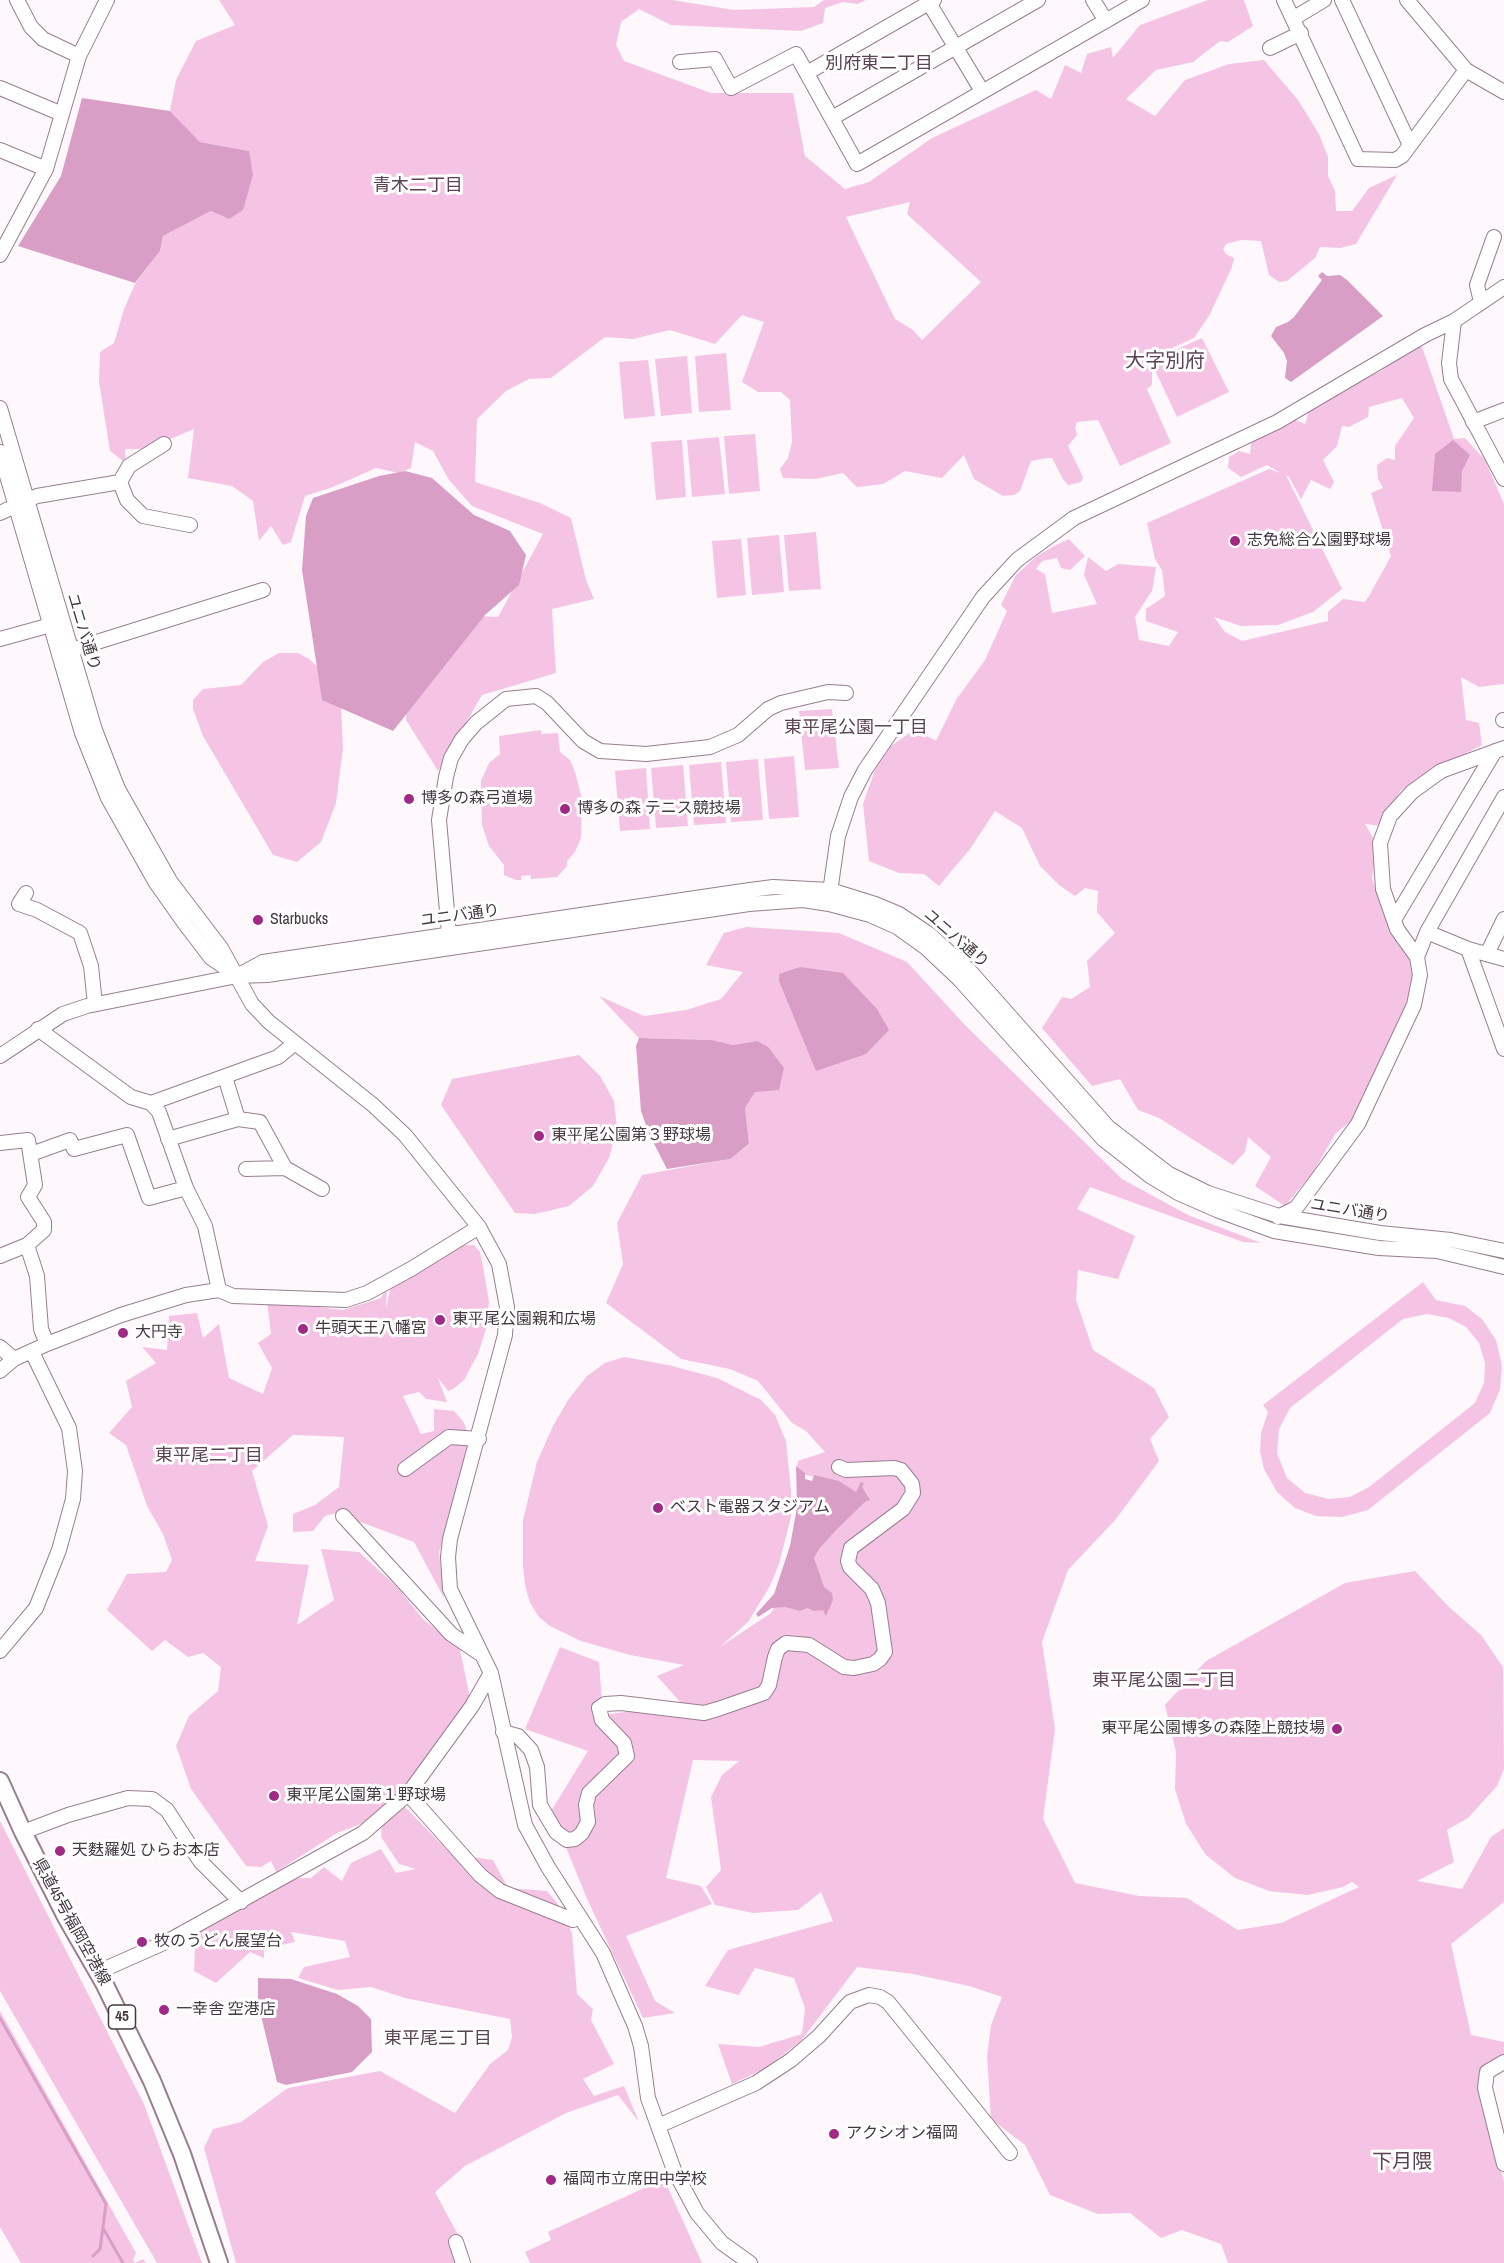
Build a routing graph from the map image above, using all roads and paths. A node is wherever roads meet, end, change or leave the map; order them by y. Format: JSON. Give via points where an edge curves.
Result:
{"nodes":[{"id":1,"x":16,"y":0,"type":"edge"},
{"id":2,"x":1038,"y":0,"type":"edge"},
{"id":3,"x":1094,"y":0,"type":"edge"},
{"id":4,"x":1142,"y":0,"type":"edge"},
{"id":5,"x":1284,"y":0,"type":"edge"},
{"id":6,"x":1324,"y":0,"type":"edge"},
{"id":7,"x":1342,"y":0,"type":"edge"},
{"id":8,"x":1407,"y":0,"type":"edge"},
{"id":9,"x":102,"y":1,"type":"edge"},
{"id":10,"x":932,"y":1,"type":"edge"},
{"id":11,"x":1294,"y":18,"type":"junction"},
{"id":12,"x":1106,"y":21,"type":"junction"},
{"id":13,"x":1301,"y":33,"type":"junction"},
{"id":14,"x":956,"y":46,"type":"junction"},
{"id":15,"x":1270,"y":48,"type":"dead end"},
{"id":16,"x":79,"y":56,"type":"junction"},
{"id":17,"x":680,"y":62,"type":"dead end"},
{"id":18,"x":1466,"y":70,"type":"junction"},
{"id":19,"x":807,"y":73,"type":"junction"},
{"id":20,"x":0,"y":88,"type":"edge"},
{"id":21,"x":982,"y":91,"type":"junction"},
{"id":22,"x":1504,"y":92,"type":"edge"},
{"id":23,"x":62,"y":114,"type":"junction"},
{"id":24,"x":832,"y":118,"type":"junction"},
{"id":25,"x":1410,"y":145,"type":"junction"},
{"id":26,"x":0,"y":150,"type":"edge"},
{"id":27,"x":46,"y":170,"type":"junction"},
{"id":28,"x":1494,"y":237,"type":"dead end"},
{"id":29,"x":0,"y":255,"type":"edge"},
{"id":30,"x":1504,"y":287,"type":"edge"},
{"id":31,"x":1481,"y":302,"type":"junction"},
{"id":32,"x":1454,"y":321,"type":"junction"},
{"id":33,"x":0,"y":408,"type":"edge"},
{"id":34,"x":1504,"y":410,"type":"edge"},
{"id":35,"x":1473,"y":422,"type":"junction"},
{"id":36,"x":164,"y":444,"type":"dead end"},
{"id":37,"x":0,"y":452,"type":"edge"},
{"id":38,"x":1504,"y":479,"type":"edge"},
{"id":39,"x":120,"y":482,"type":"junction"},
{"id":40,"x":21,"y":502,"type":"junction"},
{"id":41,"x":0,"y":513,"type":"edge"},
{"id":42,"x":190,"y":525,"type":"dead end"},
{"id":43,"x":263,"y":590,"type":"dead end"},
{"id":44,"x":57,"y":624,"type":"junction"},
{"id":45,"x":0,"y":639,"type":"edge"},
{"id":46,"x":65,"y":651,"type":"junction"},
{"id":47,"x":846,"y":693,"type":"dead end"},
{"id":48,"x":1500,"y":750,"type":"edge"},
{"id":49,"x":1504,"y":797,"type":"edge"},
{"id":50,"x":26,"y":893,"type":"dead end"},
{"id":51,"x":830,"y":897,"type":"junction"},
{"id":52,"x":1504,"y":919,"type":"edge"},
{"id":53,"x":1394,"y":920,"type":"junction"},
{"id":54,"x":1427,"y":932,"type":"junction"},
{"id":55,"x":449,"y":934,"type":"junction"},
{"id":56,"x":1468,"y":949,"type":"junction"},
{"id":57,"x":1487,"y":954,"type":"junction"},
{"id":58,"x":1417,"y":957,"type":"junction"},
{"id":59,"x":1504,"y":959,"type":"edge"},
{"id":60,"x":237,"y":976,"type":"junction"},
{"id":61,"x":95,"y":1004,"type":"junction"},
{"id":62,"x":38,"y":1029,"type":"junction"},
{"id":63,"x":295,"y":1043,"type":"junction"},
{"id":64,"x":1504,"y":1049,"type":"edge"},
{"id":65,"x":0,"y":1056,"type":"edge"},
{"id":66,"x":225,"y":1077,"type":"junction"},
{"id":67,"x":151,"y":1103,"type":"junction"},
{"id":68,"x":238,"y":1119,"type":"junction"},
{"id":69,"x":168,"y":1139,"type":"junction"},
{"id":70,"x":0,"y":1143,"type":"edge"},
{"id":71,"x":31,"y":1154,"type":"junction"},
{"id":72,"x":285,"y":1168,"type":"junction"},
{"id":73,"x":246,"y":1169,"type":"dead end"},
{"id":74,"x":186,"y":1188,"type":"junction"},
{"id":75,"x":322,"y":1190,"type":"dead end"},
{"id":76,"x":1279,"y":1216,"type":"junction"},
{"id":77,"x":479,"y":1227,"type":"junction"},
{"id":78,"x":1274,"y":1231,"type":"junction"},
{"id":79,"x":27,"y":1245,"type":"junction"},
{"id":80,"x":1504,"y":1251,"type":"edge"},
{"id":81,"x":0,"y":1256,"type":"edge"},
{"id":82,"x":1504,"y":1267,"type":"edge"},
{"id":83,"x":219,"y":1290,"type":"junction"},
{"id":84,"x":47,"y":1344,"type":"junction"},
{"id":85,"x":0,"y":1347,"type":"edge"},
{"id":86,"x":32,"y":1352,"type":"junction"},
{"id":87,"x":14,"y":1359,"type":"junction"},
{"id":88,"x":0,"y":1371,"type":"edge"},
{"id":89,"x":479,"y":1439,"type":"junction"},
{"id":90,"x":839,"y":1467,"type":"dead end"},
{"id":91,"x":405,"y":1469,"type":"dead end"},
{"id":92,"x":343,"y":1516,"type":"dead end"},
{"id":93,"x":0,"y":1651,"type":"edge"},
{"id":94,"x":481,"y":1654,"type":"junction"},
{"id":95,"x":491,"y":1673,"type":"junction"},
{"id":96,"x":503,"y":1732,"type":"junction"},
{"id":97,"x":0,"y":1781,"type":"edge"},
{"id":98,"x":408,"y":1794,"type":"junction"},
{"id":99,"x":23,"y":1833,"type":"junction"},
{"id":100,"x":241,"y":1902,"type":"junction"},
{"id":101,"x":580,"y":1917,"type":"junction"},
{"id":102,"x":98,"y":1972,"type":"junction"},
{"id":103,"x":1504,"y":2062,"type":"edge"},
{"id":104,"x":658,"y":2126,"type":"junction"},
{"id":105,"x":1010,"y":2153,"type":"dead end"},
{"id":106,"x":1504,"y":2164,"type":"edge"},
{"id":107,"x":456,"y":2242,"type":"dead end"},
{"id":108,"x":219,"y":2263,"type":"edge"},
{"id":109,"x":463,"y":2263,"type":"edge"},
{"id":110,"x":750,"y":2263,"type":"edge"}],
"edges":[{"from":1,"to":16,"type":"street","via":[[31,27],[43,39]]},
{"from":2,"to":14,"type":"street"},
{"from":3,"to":12,"type":"street"},
{"from":4,"to":12,"type":"street"},
{"from":5,"to":11,"type":"street"},
{"from":6,"to":11,"type":"street"},
{"from":7,"to":25,"type":"street"},
{"from":8,"to":18,"type":"street"},
{"from":9,"to":16,"type":"street"},
{"from":10,"to":14,"type":"street"},
{"from":10,"to":19,"type":"street"},
{"from":11,"to":13,"type":"street"},
{"from":12,"to":21,"type":"street"},
{"from":13,"to":15,"type":"street"},
{"from":13,"to":25,"type":"street","via":[[1358,159],[1395,160]]},
{"from":14,"to":21,"type":"street"},
{"from":14,"to":24,"type":"street"},
{"from":16,"to":23,"type":"street"},
{"from":17,"to":19,"type":"street","via":[[715,59],[730,88],[796,54]]},
{"from":18,"to":22,"type":"street"},
{"from":18,"to":25,"type":"street"},
{"from":19,"to":24,"type":"street"},
{"from":20,"to":23,"type":"street"},
{"from":21,"to":24,"type":"street","via":[[857,164]]},
{"from":23,"to":27,"type":"street"},
{"from":26,"to":27,"type":"street"},
{"from":27,"to":29,"type":"street"},
{"from":28,"to":31,"type":"street","via":[[1477,285]]},
{"from":30,"to":31,"type":"street"},
{"from":31,"to":32,"type":"street"},
{"from":32,"to":35,"type":"street","via":[[1449,363],[1452,379]]},
{"from":32,"to":51,"type":"street","via":[[1277,422],[1074,518],[1017,560],[983,597],[865,770],[838,836]]},
{"from":33,"to":40,"type":"street","name":"ユニバ通り"},
{"from":34,"to":35,"type":"street"},
{"from":35,"to":38,"type":"street"},
{"from":36,"to":39,"type":"street","via":[[129,466]]},
{"from":37,"to":40,"type":"street","name":"ユニバ通り"},
{"from":39,"to":40,"type":"street"},
{"from":39,"to":42,"type":"street","via":[[127,500],[143,516]]},
{"from":40,"to":41,"type":"street"},
{"from":40,"to":44,"type":"street","name":"ユニバ通り"},
{"from":43,"to":46,"type":"street"},
{"from":44,"to":45,"type":"street"},
{"from":44,"to":46,"type":"street","name":"ユニバ通り"},
{"from":46,"to":60,"type":"street","name":"ユニバ通り","via":[[118,789],[170,881],[221,948]]},
{"from":47,"to":55,"type":"street","via":[[828,692],[781,703],[738,735],[710,747],[646,754],[600,751],[583,741],[536,696],[506,699],[462,739],[446,777],[439,820]]},
{"from":48,"to":53,"type":"street"},
{"from":48,"to":53,"type":"street","via":[[1441,771],[1412,792],[1390,816],[1380,843],[1380,868]]},
{"from":49,"to":54,"type":"street"},
{"from":50,"to":61,"type":"street","via":[[19,904],[80,933],[91,966]]},
{"from":51,"to":55,"type":"street","name":"ユニバ通り","via":[[773,887]]},
{"from":51,"to":60,"type":"street","name":"ユニバ通り","via":[[749,904],[267,975]]},
{"from":51,"to":76,"type":"street","name":"ユニバ通り","via":[[875,904],[929,934],[969,970],[1108,1126],[1148,1159],[1208,1193]]},
{"from":51,"to":78,"type":"street","name":"ユニバ通り","via":[[897,927],[925,947],[1103,1139],[1150,1176],[1219,1211]]},
{"from":52,"to":57,"type":"street"},
{"from":53,"to":58,"type":"street"},
{"from":54,"to":56,"type":"street"},
{"from":54,"to":58,"type":"street"},
{"from":55,"to":60,"type":"street","name":"ユニバ通り","via":[[263,962]]},
{"from":56,"to":57,"type":"street"},
{"from":56,"to":64,"type":"street"},
{"from":57,"to":59,"type":"street"},
{"from":58,"to":76,"type":"street","via":[[1420,975],[1414,1005],[1358,1124],[1296,1208]]},
{"from":60,"to":61,"type":"street"},
{"from":60,"to":63,"type":"street","via":[[252,1004]]},
{"from":61,"to":62,"type":"street","via":[[63,1014]]},
{"from":62,"to":65,"type":"street"},
{"from":62,"to":67,"type":"street","via":[[131,1097]]},
{"from":63,"to":66,"type":"street","via":[[278,1058]]},
{"from":63,"to":77,"type":"street","via":[[405,1135]]},
{"from":66,"to":67,"type":"street"},
{"from":66,"to":68,"type":"street"},
{"from":67,"to":69,"type":"street","via":[[159,1112]]},
{"from":68,"to":69,"type":"street"},
{"from":68,"to":72,"type":"street","via":[[261,1122]]},
{"from":69,"to":74,"type":"street"},
{"from":70,"to":71,"type":"street","via":[[28,1140]]},
{"from":71,"to":74,"type":"street","via":[[70,1140],[74,1149],[127,1135],[149,1198]]},
{"from":71,"to":79,"type":"street","via":[[34,1185],[28,1197],[44,1222],[44,1230]]},
{"from":72,"to":73,"type":"street"},
{"from":72,"to":75,"type":"street"},
{"from":74,"to":83,"type":"street","via":[[205,1226]]},
{"from":76,"to":78,"type":"street"},
{"from":76,"to":80,"type":"street","name":"ユニバ通り"},
{"from":77,"to":83,"type":"street","via":[[411,1269],[346,1300],[233,1296]]},
{"from":77,"to":89,"type":"street","via":[[499,1264],[507,1319]]},
{"from":78,"to":82,"type":"street","name":"ユニバ通り","via":[[1379,1248],[1437,1251]]},
{"from":79,"to":81,"type":"street"},
{"from":79,"to":84,"type":"street","via":[[37,1276],[41,1329]]},
{"from":83,"to":84,"type":"street","via":[[155,1304]]},
{"from":84,"to":86,"type":"street"},
{"from":85,"to":87,"type":"street"},
{"from":86,"to":87,"type":"street"},
{"from":86,"to":93,"type":"street","via":[[69,1428],[74,1462],[73,1499],[59,1550],[36,1608]]},
{"from":87,"to":88,"type":"street"},
{"from":89,"to":91,"type":"street","via":[[449,1437]]},
{"from":89,"to":94,"type":"street","via":[[448,1557],[450,1589]]},
{"from":90,"to":96,"type":"street","via":[[894,1468],[901,1470],[912,1484],[913,1493],[903,1509],[851,1548],[848,1561],[872,1589],[878,1603],[885,1652],[880,1659],[873,1664],[844,1667],[809,1645],[786,1643],[778,1649],[764,1693],[718,1709],[704,1713],[605,1704],[600,1708],[602,1720],[624,1743],[627,1756],[589,1793],[588,1822],[575,1839],[567,1840],[556,1832],[540,1805],[537,1767],[531,1750],[518,1736]]},
{"from":92,"to":94,"type":"street","via":[[451,1634]]},
{"from":94,"to":95,"type":"street"},
{"from":95,"to":96,"type":"street"},
{"from":95,"to":98,"type":"street"},
{"from":96,"to":101,"type":"street","via":[[525,1826]]},
{"from":97,"to":99,"type":"main road","name":"県道45号福岡空港線","number":"45"},
{"from":98,"to":100,"type":"street","via":[[350,1843]]},
{"from":98,"to":101,"type":"street","via":[[480,1875],[500,1891],[573,1920]]},
{"from":99,"to":100,"type":"street","via":[[128,1798],[152,1799],[167,1810],[200,1861]]},
{"from":99,"to":102,"type":"main road","name":"県道45号福岡空港線","number":"45"},
{"from":100,"to":102,"type":"street"},
{"from":101,"to":104,"type":"street","via":[[603,1953],[635,2026],[642,2046],[648,2098]]},
{"from":102,"to":108,"type":"main road","name":"県道45号福岡空港線","number":"45","via":[[152,2081]]},
{"from":103,"to":106,"type":"street","via":[[1487,2072],[1485,2088]]},
{"from":104,"to":105,"type":"street","via":[[756,2083],[819,2036],[850,2002],[869,1995],[888,2002]]},
{"from":104,"to":110,"type":"street","via":[[674,2170],[697,2213],[722,2243]]},
{"from":107,"to":109,"type":"street"}]}
